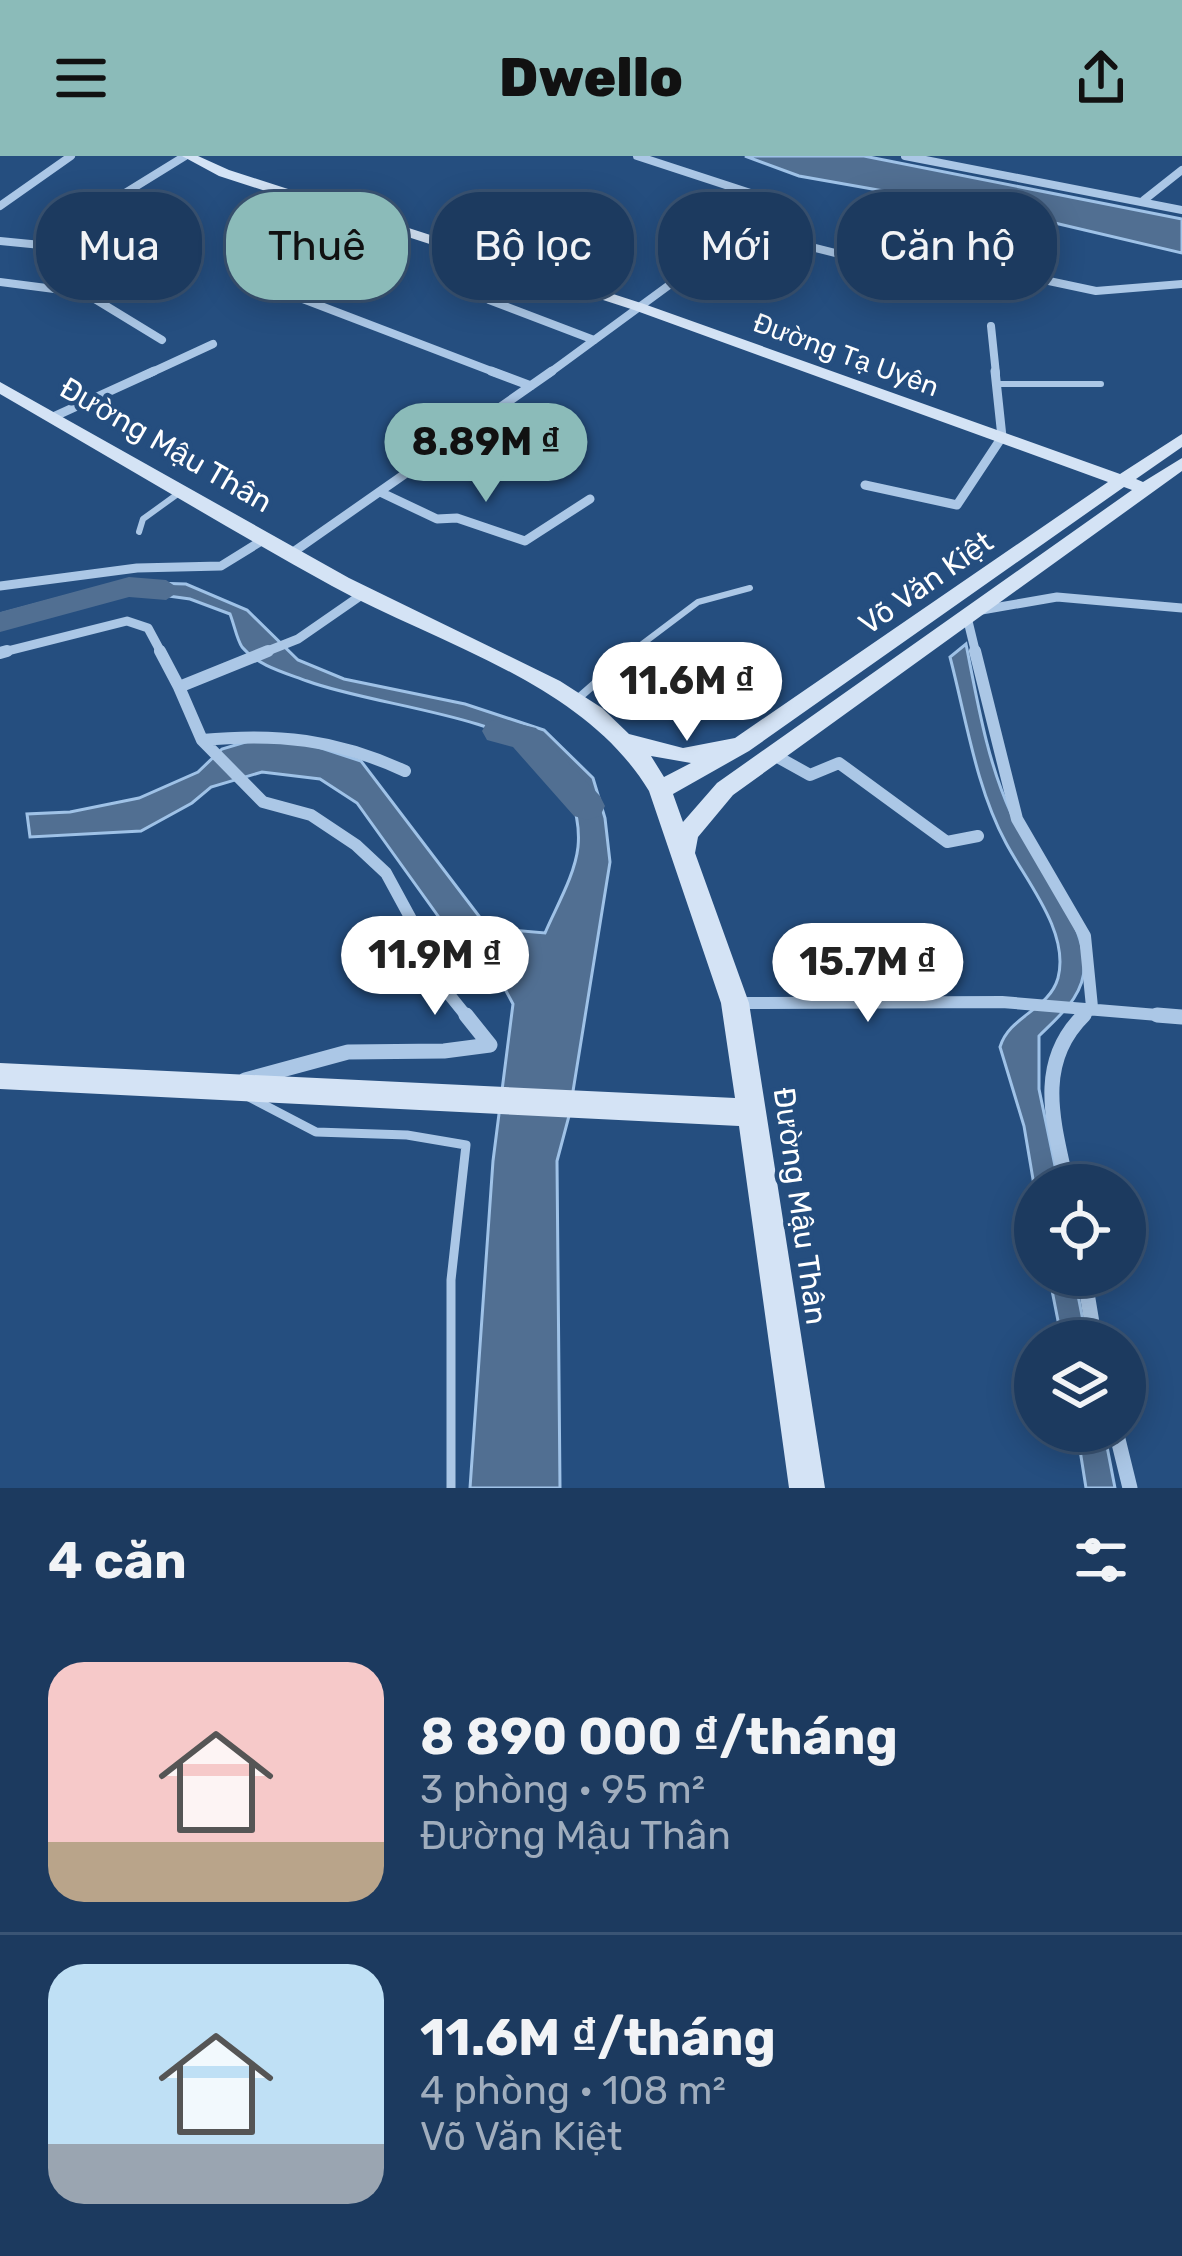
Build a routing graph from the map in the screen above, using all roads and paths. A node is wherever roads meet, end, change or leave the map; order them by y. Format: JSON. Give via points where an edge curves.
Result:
{"nodes":[{"id":1,"x":71,"y":156,"type":"edge"},
{"id":2,"x":187,"y":156,"type":"edge"},
{"id":3,"x":637,"y":156,"type":"edge"},
{"id":4,"x":905,"y":156,"type":"edge"},
{"id":5,"x":1182,"y":170,"type":"edge"},
{"id":6,"x":128,"y":192,"type":"edge"},
{"id":7,"x":748,"y":192,"type":"edge"},
{"id":8,"x":1144,"y":200,"type":"junction"},
{"id":9,"x":0,"y":206,"type":"edge"},
{"id":10,"x":1182,"y":210,"type":"edge"},
{"id":11,"x":0,"y":241,"type":"edge"},
{"id":12,"x":36,"y":245,"type":"edge"},
{"id":13,"x":813,"y":247,"type":"edge"},
{"id":14,"x":0,"y":282,"type":"edge"},
{"id":15,"x":1182,"y":284,"type":"edge"},
{"id":16,"x":658,"y":294,"type":"edge"},
{"id":17,"x":305,"y":300,"type":"edge"},
{"id":18,"x":489,"y":300,"type":"dead end"},
{"id":19,"x":640,"y":307,"type":"junction"},
{"id":20,"x":991,"y":326,"type":"dead end"},
{"id":21,"x":162,"y":340,"type":"dead end"},
{"id":22,"x":594,"y":340,"type":"junction"},
{"id":23,"x":213,"y":344,"type":"dead end"},
{"id":24,"x":997,"y":384,"type":"junction"},
{"id":25,"x":1101,"y":384,"type":"dead end"},
{"id":26,"x":532,"y":386,"type":"junction"},
{"id":27,"x":2,"y":389,"type":"edge"},
{"id":28,"x":53,"y":417,"type":"junction"},
{"id":29,"x":1002,"y":437,"type":"junction"},
{"id":30,"x":1182,"y":439,"type":"edge"},
{"id":31,"x":1182,"y":464,"type":"edge"},
{"id":32,"x":1123,"y":481,"type":"junction"},
{"id":33,"x":866,"y":485,"type":"dead end"},
{"id":34,"x":1146,"y":489,"type":"junction"},
{"id":35,"x":380,"y":492,"type":"junction"},
{"id":36,"x":179,"y":493,"type":"junction"},
{"id":37,"x":590,"y":499,"type":"dead end"},
{"id":38,"x":139,"y":532,"type":"dead end"},
{"id":39,"x":263,"y":540,"type":"junction"},
{"id":40,"x":290,"y":555,"type":"junction"},
{"id":41,"x":0,"y":586,"type":"edge"},
{"id":42,"x":750,"y":588,"type":"dead end"},
{"id":43,"x":363,"y":594,"type":"junction"},
{"id":44,"x":1182,"y":608,"type":"edge"},
{"id":45,"x":971,"y":615,"type":"junction"},
{"id":46,"x":0,"y":653,"type":"edge"},
{"id":47,"x":178,"y":687,"type":"junction"},
{"id":48,"x":574,"y":701,"type":"junction"},
{"id":49,"x":624,"y":739,"type":"junction"},
{"id":50,"x":202,"y":740,"type":"junction"},
{"id":51,"x":741,"y":745,"type":"junction"},
{"id":52,"x":768,"y":759,"type":"junction"},
{"id":53,"x":405,"y":771,"type":"dead end"},
{"id":54,"x":661,"y":790,"type":"junction"},
{"id":55,"x":720,"y":794,"type":"junction"},
{"id":56,"x":978,"y":836,"type":"dead end"},
{"id":57,"x":682,"y":856,"type":"junction"},
{"id":58,"x":734,"y":1003,"type":"junction"},
{"id":59,"x":1086,"y":1007,"type":"junction"},
{"id":60,"x":1182,"y":1017,"type":"edge"},
{"id":61,"x":0,"y":1076,"type":"edge"},
{"id":62,"x":226,"y":1086,"type":"junction"},
{"id":63,"x":754,"y":1113,"type":"junction"},
{"id":64,"x":1063,"y":1164,"type":"edge"},
{"id":65,"x":1121,"y":1452,"type":"edge"},
{"id":66,"x":807,"y":1487,"type":"edge"},
{"id":67,"x":451,"y":1488,"type":"edge"},
{"id":68,"x":825,"y":1488,"type":"edge"},
{"id":69,"x":1130,"y":1488,"type":"edge"}],
"edges":[{"from":1,"to":9,"type":"street"},
{"from":2,"to":6,"type":"street"},
{"from":2,"to":19,"type":"main road","name":"Đường Tạ Uyên"},
{"from":3,"to":7,"type":"street"},
{"from":4,"to":8,"type":"street"},
{"from":5,"to":8,"type":"street"},
{"from":8,"to":10,"type":"street"},
{"from":11,"to":12,"type":"street"},
{"from":13,"to":15,"type":"street","via":[[883,265],[1030,277],[1096,292]]},
{"from":14,"to":21,"type":"street","via":[[85,293]]},
{"from":16,"to":19,"type":"street"},
{"from":17,"to":26,"type":"street"},
{"from":18,"to":22,"type":"street"},
{"from":19,"to":22,"type":"street"},
{"from":19,"to":29,"type":"main road","name":"Đường Tạ Uyên"},
{"from":20,"to":24,"type":"street"},
{"from":22,"to":26,"type":"street"},
{"from":23,"to":28,"type":"street"},
{"from":24,"to":25,"type":"lane"},
{"from":24,"to":29,"type":"street"},
{"from":26,"to":35,"type":"street"},
{"from":27,"to":28,"type":"main road","name":"Đường Mậu Thân"},
{"from":28,"to":36,"type":"main road","name":"Đường Mậu Thân"},
{"from":29,"to":32,"type":"main road","name":"Đường Tạ Uyên"},
{"from":29,"to":33,"type":"street","via":[[957,505]]},
{"from":30,"to":32,"type":"main road","name":"Võ Văn Kiệt"},
{"from":31,"to":34,"type":"main road","name":"Võ Văn Kiệt"},
{"from":32,"to":34,"type":"main road","name":"Đường Tạ Uyên"},
{"from":32,"to":51,"type":"main road","name":"Võ Văn Kiệt"},
{"from":34,"to":45,"type":"main road","name":"Võ Văn Kiệt"},
{"from":35,"to":37,"type":"street","via":[[437,519],[525,541]]},
{"from":35,"to":40,"type":"street"},
{"from":36,"to":38,"type":"lane","via":[[143,518]]},
{"from":36,"to":39,"type":"main road","name":"Đường Mậu Thân"},
{"from":39,"to":40,"type":"main road","name":"Đường Mậu Thân"},
{"from":39,"to":41,"type":"street","via":[[221,566]]},
{"from":40,"to":43,"type":"main road","name":"Đường Mậu Thân"},
{"from":42,"to":48,"type":"lane","via":[[692,603]]},
{"from":43,"to":47,"type":"street","via":[[298,639]]},
{"from":43,"to":48,"type":"main road","name":"Đường Mậu Thân"},
{"from":44,"to":45,"type":"street","via":[[1057,597]]},
{"from":45,"to":52,"type":"main road","name":"Võ Văn Kiệt"},
{"from":45,"to":59,"type":"street","via":[[1017,819],[1085,936]]},
{"from":46,"to":47,"type":"street","via":[[127,622],[148,628]]},
{"from":47,"to":50,"type":"street"},
{"from":48,"to":49,"type":"main road","name":"Đường Mậu Thân"},
{"from":49,"to":51,"type":"main road","name":"Võ Văn Kiệt","via":[[683,756]]},
{"from":49,"to":54,"type":"main road","name":"Đường Mậu Thân"},
{"from":50,"to":53,"type":"street","via":[[322,737]]},
{"from":50,"to":62,"type":"street","via":[[263,802],[311,815],[386,873],[411,919],[413,951],[490,1045],[349,1052]]},
{"from":51,"to":52,"type":"main road"},
{"from":51,"to":54,"type":"main road"},
{"from":52,"to":55,"type":"main road","name":"Võ Văn Kiệt"},
{"from":52,"to":56,"type":"street","via":[[810,775],[839,763],[946,842]]},
{"from":54,"to":55,"type":"main road"},
{"from":54,"to":57,"type":"main road","name":"Đường Mậu Thân"},
{"from":55,"to":57,"type":"main road","name":"Võ Văn Kiệt","via":[[687,834]]},
{"from":57,"to":58,"type":"main road","name":"Đường Mậu Thân"},
{"from":58,"to":59,"type":"street"},
{"from":58,"to":63,"type":"main road","name":"Đường Mậu Thân"},
{"from":59,"to":60,"type":"street"},
{"from":59,"to":64,"type":"street","via":[[1055,1049],[1048,1077]]},
{"from":61,"to":62,"type":"main road"},
{"from":62,"to":63,"type":"main road"},
{"from":62,"to":67,"type":"lane","via":[[316,1132],[466,1145],[451,1280]]},
{"from":63,"to":66,"type":"main road","name":"Đường Mậu Thân"},
{"from":65,"to":69,"type":"street"},
{"from":66,"to":68,"type":"street"}]}
